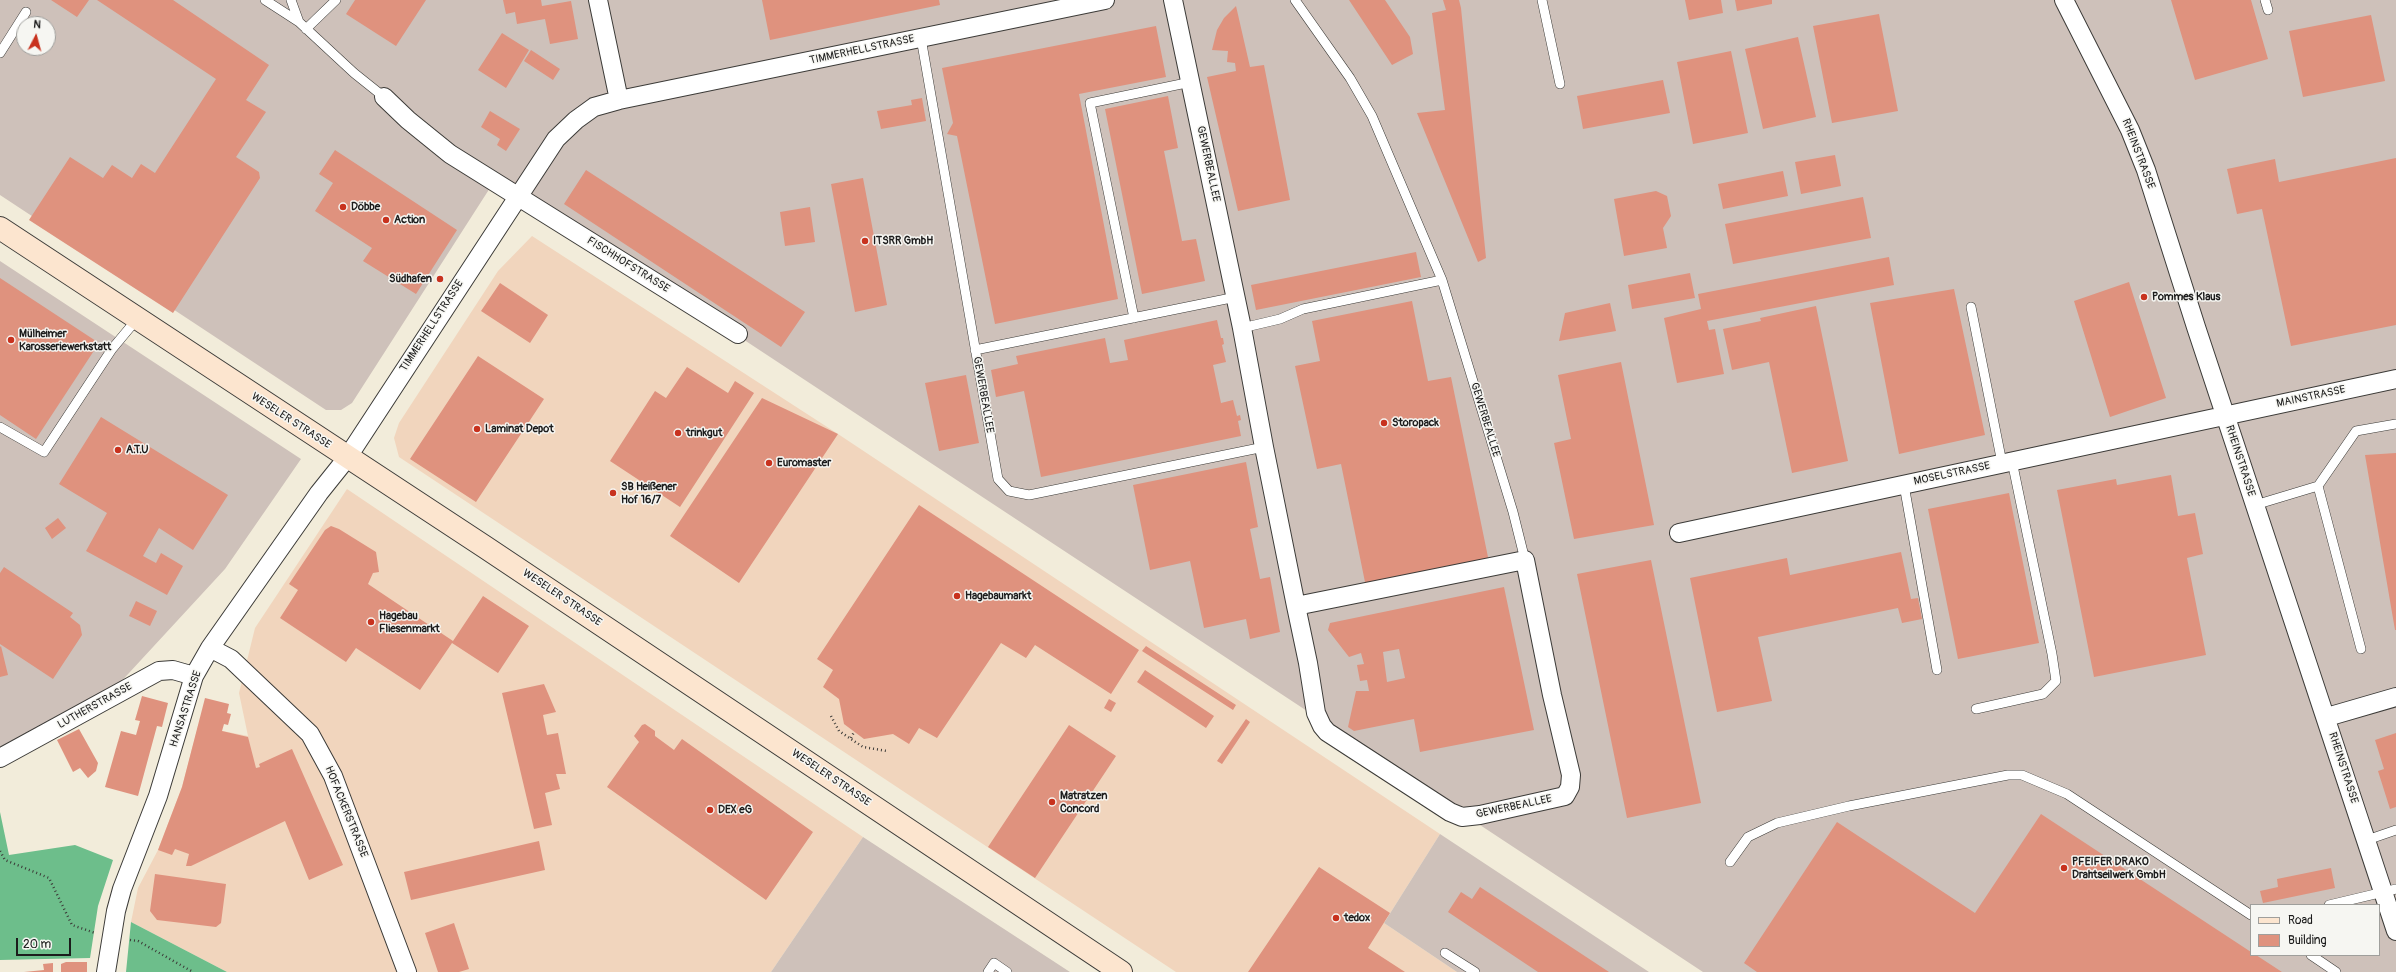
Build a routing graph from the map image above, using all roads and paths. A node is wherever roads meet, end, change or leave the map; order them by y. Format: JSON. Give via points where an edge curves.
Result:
{"nodes":[{"id":1,"x":265,"y":0,"type":"edge"},
{"id":2,"x":291,"y":0,"type":"edge"},
{"id":3,"x":336,"y":0,"type":"edge"},
{"id":4,"x":598,"y":0,"type":"edge"},
{"id":5,"x":1105,"y":0,"type":"edge"},
{"id":6,"x":1173,"y":0,"type":"edge"},
{"id":7,"x":1295,"y":0,"type":"edge"},
{"id":8,"x":1542,"y":0,"type":"edge"},
{"id":9,"x":2064,"y":0,"type":"edge"},
{"id":10,"x":2265,"y":0,"type":"edge"},
{"id":11,"x":2268,"y":10,"type":"dead end"},
{"id":12,"x":26,"y":12,"type":"dead end"},
{"id":13,"x":299,"y":22,"type":"junction"},
{"id":14,"x":306,"y":29,"type":"junction"},
{"id":15,"x":921,"y":38,"type":"junction"},
{"id":16,"x":0,"y":53,"type":"edge"},
{"id":17,"x":1191,"y":82,"type":"junction"},
{"id":18,"x":1560,"y":84,"type":"dead end"},
{"id":19,"x":384,"y":96,"type":"joint"},
{"id":20,"x":619,"y":100,"type":"junction"},
{"id":21,"x":518,"y":195,"type":"junction"},
{"id":22,"x":0,"y":228,"type":"edge"},
{"id":23,"x":1442,"y":280,"type":"junction"},
{"id":24,"x":1236,"y":297,"type":"junction"},
{"id":25,"x":1971,"y":307,"type":"dead end"},
{"id":26,"x":1134,"y":318,"type":"junction"},
{"id":27,"x":137,"y":319,"type":"junction"},
{"id":28,"x":1242,"y":328,"type":"junction"},
{"id":29,"x":738,"y":334,"type":"dead end"},
{"id":30,"x":976,"y":350,"type":"junction"},
{"id":31,"x":2396,"y":379,"type":"edge"},
{"id":32,"x":2225,"y":415,"type":"junction"},
{"id":33,"x":2396,"y":424,"type":"edge"},
{"id":34,"x":0,"y":427,"type":"edge"},
{"id":35,"x":1264,"y":447,"type":"junction"},
{"id":36,"x":348,"y":458,"type":"junction"},
{"id":37,"x":2007,"y":462,"type":"junction"},
{"id":38,"x":1904,"y":484,"type":"junction"},
{"id":39,"x":2318,"y":486,"type":"junction"},
{"id":40,"x":2255,"y":505,"type":"junction"},
{"id":41,"x":1679,"y":533,"type":"dead end"},
{"id":42,"x":1525,"y":560,"type":"junction"},
{"id":43,"x":1296,"y":606,"type":"junction"},
{"id":44,"x":210,"y":648,"type":"junction"},
{"id":45,"x":2361,"y":649,"type":"dead end"},
{"id":46,"x":1937,"y":670,"type":"dead end"},
{"id":47,"x":194,"y":676,"type":"junction"},
{"id":48,"x":2396,"y":697,"type":"edge"},
{"id":49,"x":1976,"y":709,"type":"dead end"},
{"id":50,"x":831,"y":716,"type":"dead end"},
{"id":51,"x":2327,"y":717,"type":"junction"},
{"id":52,"x":854,"y":732,"type":"dead end"},
{"id":53,"x":851,"y":738,"type":"junction"},
{"id":54,"x":887,"y":751,"type":"dead end"},
{"id":55,"x":0,"y":758,"type":"edge"},
{"id":56,"x":2396,"y":830,"type":"edge"},
{"id":57,"x":2366,"y":840,"type":"junction"},
{"id":58,"x":0,"y":851,"type":"edge"},
{"id":59,"x":1730,"y":862,"type":"dead end"},
{"id":60,"x":2390,"y":891,"type":"edge"},
{"id":61,"x":2333,"y":904,"type":"edge"},
{"id":62,"x":2250,"y":914,"type":"edge"},
{"id":63,"x":2396,"y":930,"type":"edge"},
{"id":64,"x":111,"y":936,"type":"junction"},
{"id":65,"x":1445,"y":953,"type":"dead end"},
{"id":66,"x":2312,"y":956,"type":"edge"},
{"id":67,"x":106,"y":972,"type":"edge"},
{"id":68,"x":193,"y":972,"type":"edge"},
{"id":69,"x":407,"y":972,"type":"edge"},
{"id":70,"x":988,"y":972,"type":"edge"},
{"id":71,"x":1007,"y":972,"type":"edge"},
{"id":72,"x":1122,"y":972,"type":"edge"},
{"id":73,"x":1475,"y":972,"type":"edge"},
{"id":74,"x":2336,"y":972,"type":"edge"}],
"edges":[{"from":1,"to":13,"type":"lane"},
{"from":2,"to":13,"type":"lane"},
{"from":3,"to":14,"type":"lane"},
{"from":4,"to":20,"type":"street"},
{"from":5,"to":15,"type":"street","name":"TIMMERHELLSTRASSE"},
{"from":6,"to":17,"type":"street","name":"GEWERBEALLEE"},
{"from":7,"to":23,"type":"lane","name":"GEWERBEALLEE","via":[[1350,78],[1372,116]]},
{"from":8,"to":18,"type":"lane"},
{"from":9,"to":32,"type":"street","name":"RHEINSTRASSE","via":[[2130,130],[2146,170]]},
{"from":10,"to":11,"type":"lane"},
{"from":12,"to":16,"type":"lane"},
{"from":13,"to":14,"type":"lane"},
{"from":14,"to":19,"type":"lane","via":[[354,73]]},
{"from":15,"to":20,"type":"street","name":"TIMMERHELLSTRASSE"},
{"from":15,"to":30,"type":"lane","name":"GEWERBEALLEE"},
{"from":17,"to":24,"type":"street","name":"GEWERBEALLEE"},
{"from":17,"to":26,"type":"lane","via":[[1090,103]]},
{"from":19,"to":21,"type":"street","via":[[408,120],[450,154]]},
{"from":20,"to":21,"type":"street","name":"TIMMERHELLSTRASSE","via":[[594,107],[576,120],[556,140]]},
{"from":21,"to":29,"type":"street","name":"FISCHHOFSTRASSE"},
{"from":21,"to":36,"type":"street","name":"TIMMERHELLSTRASSE"},
{"from":22,"to":27,"type":"main road","name":"WESELER STRASSE"},
{"from":23,"to":28,"type":"lane","via":[[1303,309],[1280,319]]},
{"from":23,"to":42,"type":"lane","name":"GEWERBEALLEE","via":[[1513,512]]},
{"from":24,"to":26,"type":"lane"},
{"from":24,"to":28,"type":"street","name":"GEWERBEALLEE"},
{"from":25,"to":37,"type":"lane"},
{"from":26,"to":30,"type":"lane"},
{"from":27,"to":34,"type":"lane","via":[[112,349],[44,452]]},
{"from":27,"to":36,"type":"main road","name":"WESELER STRASSE"},
{"from":28,"to":35,"type":"street","name":"GEWERBEALLEE"},
{"from":30,"to":35,"type":"lane","name":"GEWERBEALLEE","via":[[998,479],[1009,491],[1029,495]]},
{"from":31,"to":32,"type":"street","name":"MAINSTRASSE"},
{"from":32,"to":37,"type":"street","name":"MOSELSTRASSE"},
{"from":32,"to":40,"type":"street","name":"RHEINSTRASSE"},
{"from":33,"to":39,"type":"lane","via":[[2356,431]]},
{"from":35,"to":43,"type":"street","name":"GEWERBEALLEE"},
{"from":36,"to":44,"type":"street","name":"HANSASTRASSE","via":[[319,493]]},
{"from":36,"to":72,"type":"main road","name":"WESELER STRASSE","via":[[492,551]]},
{"from":37,"to":38,"type":"street","name":"MOSELSTRASSE"},
{"from":37,"to":49,"type":"lane","via":[[2056,681],[2043,694]]},
{"from":38,"to":41,"type":"street","name":"MOSELSTRASSE"},
{"from":38,"to":46,"type":"lane"},
{"from":39,"to":40,"type":"lane"},
{"from":39,"to":45,"type":"lane"},
{"from":40,"to":51,"type":"street","name":"RHEINSTRASSE"},
{"from":42,"to":43,"type":"street"},
{"from":42,"to":43,"type":"street","name":"GEWERBEALLEE","via":[[1552,695],[1572,775],[1570,787],[1565,796],[1480,815],[1462,817],[1450,812],[1327,732],[1316,713]]},
{"from":44,"to":47,"type":"street","name":"HANSASTRASSE"},
{"from":44,"to":69,"type":"street","name":"HOFACKERSTRASSE","via":[[232,659],[310,734],[333,776]]},
{"from":47,"to":55,"type":"street","name":"LUTHERSTRASSE","via":[[173,670],[159,671]]},
{"from":47,"to":64,"type":"street","name":"HANSASTRASSE","via":[[158,796],[122,889]]},
{"from":48,"to":51,"type":"street"},
{"from":50,"to":53,"type":"path","via":[[839,731]]},
{"from":51,"to":57,"type":"street","name":"RHEINSTRASSE"},
{"from":52,"to":53,"type":"path"},
{"from":53,"to":54,"type":"path","via":[[863,747]]},
{"from":56,"to":57,"type":"lane"},
{"from":57,"to":60,"type":"street","name":"RHEINSTRASSE"},
{"from":58,"to":64,"type":"path","via":[[5,860],[49,878],[72,925],[85,931]]},
{"from":59,"to":62,"type":"lane","via":[[1748,837],[1777,823],[2000,776],[2022,775],[2068,794]]},
{"from":60,"to":61,"type":"lane"},
{"from":60,"to":63,"type":"street","name":"RHEINSTRASSE"},
{"from":64,"to":67,"type":"street","name":"HANSASTRASSE"},
{"from":64,"to":68,"type":"path","via":[[138,941]]},
{"from":65,"to":73,"type":"lane"},
{"from":66,"to":74,"type":"lane"},
{"from":70,"to":71,"type":"lane","via":[[994,963]]}]}
